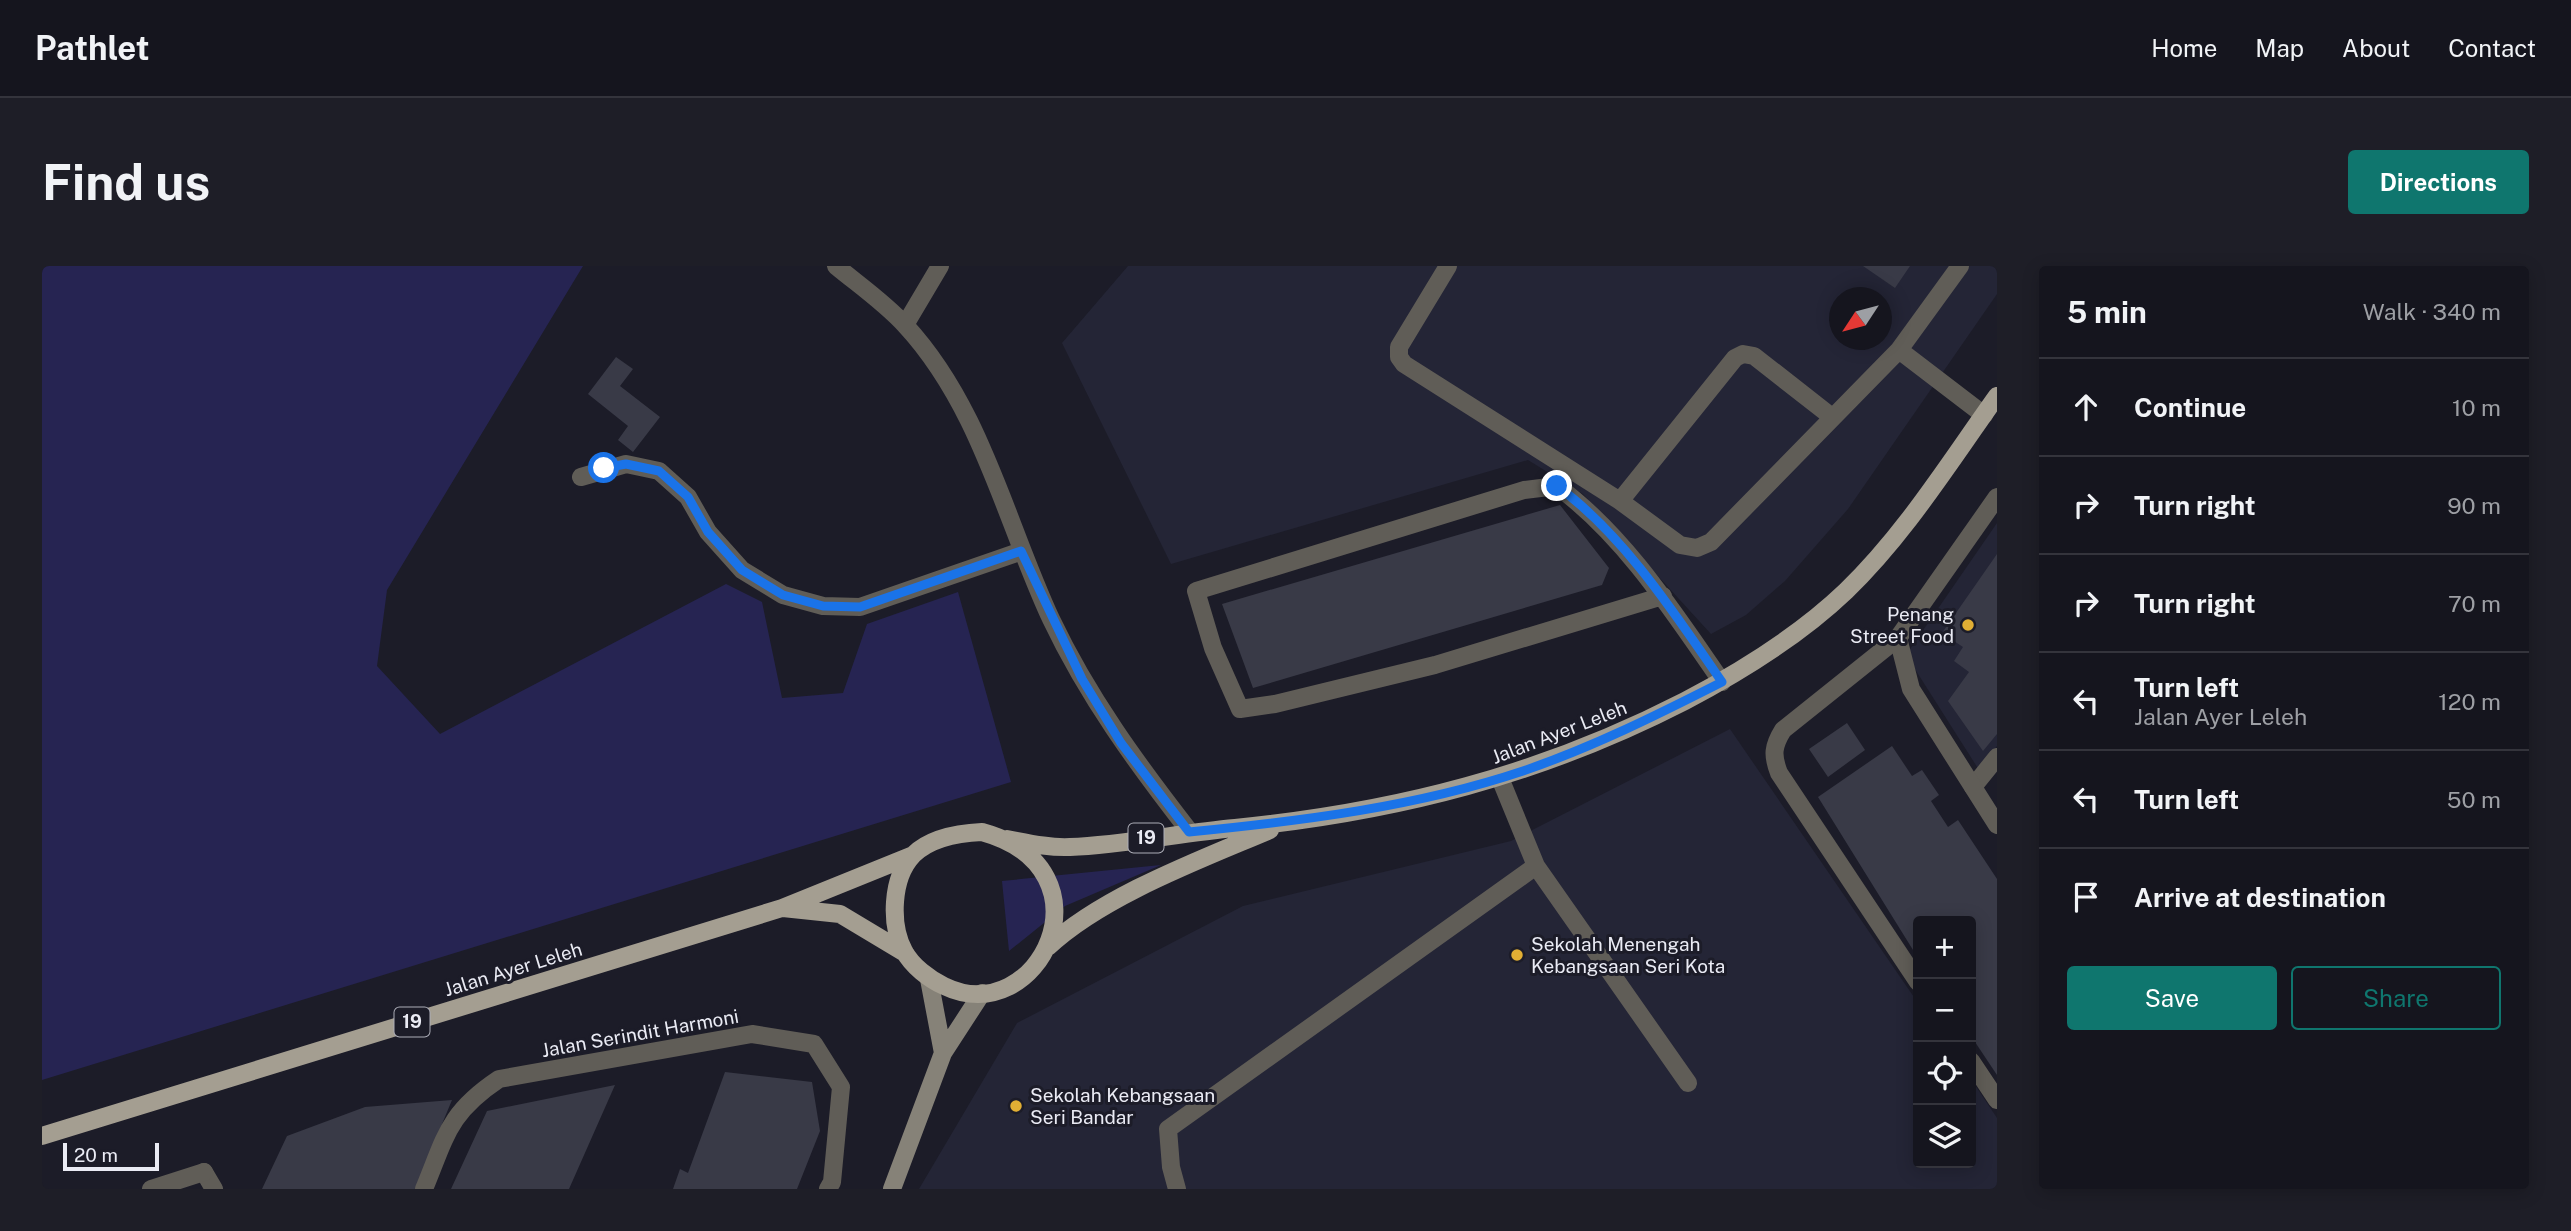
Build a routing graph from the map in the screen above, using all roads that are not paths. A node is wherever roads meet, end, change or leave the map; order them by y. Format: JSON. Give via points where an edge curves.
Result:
{"nodes":[{"id":1,"x":836,"y":266,"type":"edge"},
{"id":2,"x":940,"y":266,"type":"edge"},
{"id":3,"x":1448,"y":266,"type":"edge"},
{"id":4,"x":1960,"y":266,"type":"edge"},
{"id":5,"x":905,"y":325,"type":"junction"},
{"id":6,"x":1899,"y":350,"type":"junction"},
{"id":7,"x":1997,"y":396,"type":"edge"},
{"id":8,"x":1984,"y":415,"type":"junction"},
{"id":9,"x":1832,"y":417,"type":"junction"},
{"id":10,"x":581,"y":477,"type":"dead end"},
{"id":11,"x":1997,"y":497,"type":"edge"},
{"id":12,"x":1620,"y":500,"type":"junction"},
{"id":13,"x":1021,"y":551,"type":"junction"},
{"id":14,"x":1663,"y":596,"type":"junction"},
{"id":15,"x":1898,"y":638,"type":"junction"},
{"id":16,"x":1722,"y":682,"type":"junction"},
{"id":17,"x":1997,"y":757,"type":"edge"},
{"id":18,"x":1500,"y":778,"type":"junction"},
{"id":19,"x":1973,"y":788,"type":"junction"},
{"id":20,"x":1286,"y":823,"type":"junction"},
{"id":21,"x":1997,"y":825,"type":"edge"},
{"id":22,"x":1189,"y":832,"type":"junction"},
{"id":23,"x":1007,"y":839,"type":"junction"},
{"id":24,"x":913,"y":855,"type":"junction"},
{"id":25,"x":1536,"y":866,"type":"junction"},
{"id":26,"x":782,"y":908,"type":"junction"},
{"id":27,"x":1047,"y":948,"type":"junction"},
{"id":28,"x":905,"y":954,"type":"junction"},
{"id":29,"x":929,"y":979,"type":"junction"},
{"id":30,"x":1916,"y":979,"type":"edge"},
{"id":31,"x":982,"y":993,"type":"junction"},
{"id":32,"x":943,"y":1053,"type":"junction"},
{"id":33,"x":1976,"y":1068,"type":"edge"},
{"id":34,"x":1688,"y":1083,"type":"dead end"},
{"id":35,"x":1997,"y":1100,"type":"edge"},
{"id":36,"x":42,"y":1136,"type":"edge"},
{"id":37,"x":152,"y":1189,"type":"edge"},
{"id":38,"x":214,"y":1189,"type":"edge"},
{"id":39,"x":424,"y":1189,"type":"edge"},
{"id":40,"x":828,"y":1189,"type":"edge"},
{"id":41,"x":892,"y":1189,"type":"edge"},
{"id":42,"x":1177,"y":1189,"type":"edge"}],
"edges":[{"from":1,"to":5,"type":"street"},
{"from":2,"to":5,"type":"street"},
{"from":3,"to":12,"type":"street","via":[[1399,347],[1404,364]]},
{"from":4,"to":6,"type":"street"},
{"from":5,"to":13,"type":"street","via":[[945,380],[981,442]]},
{"from":6,"to":8,"type":"street"},
{"from":6,"to":9,"type":"street"},
{"from":7,"to":8,"type":"main road","name":"Jalan Ayer Leleh","number":"19"},
{"from":8,"to":16,"type":"main road","name":"Jalan Ayer Leleh","number":"19","via":[[1902,530],[1845,592],[1785,641]]},
{"from":9,"to":12,"type":"street","via":[[1711,542],[1697,548],[1680,545]]},
{"from":9,"to":12,"type":"street","via":[[1754,356],[1743,354],[1735,358]]},
{"from":10,"to":13,"type":"street","via":[[626,464],[659,471],[688,497],[708,532],[742,570],[783,595],[823,606],[860,607]]},
{"from":11,"to":15,"type":"street"},
{"from":13,"to":22,"type":"street","via":[[1082,679],[1121,743]]},
{"from":14,"to":14,"type":"street","via":[[1435,665],[1240,709],[1213,648],[1196,591],[1524,489],[1557,486],[1579,502]]},
{"from":14,"to":16,"type":"street"},
{"from":15,"to":19,"type":"street","via":[[1911,689]]},
{"from":15,"to":30,"type":"street","via":[[1783,730],[1773,758]]},
{"from":16,"to":18,"type":"main road","name":"Jalan Ayer Leleh","number":"19","via":[[1616,736]]},
{"from":17,"to":19,"type":"street"},
{"from":18,"to":20,"type":"main road","name":"Jalan Ayer Leleh","number":"19","via":[[1385,806]]},
{"from":18,"to":25,"type":"street"},
{"from":19,"to":21,"type":"street"},
{"from":20,"to":22,"type":"main road","name":"Jalan Ayer Leleh","number":"19"},
{"from":20,"to":27,"type":"main road","via":[[1167,874],[1067,929]]},
{"from":22,"to":23,"type":"main road","name":"Jalan Ayer Leleh","number":"19","via":[[1071,847]]},
{"from":23,"to":24,"type":"main road","via":[[982,832],[958,834]]},
{"from":23,"to":27,"type":"main road","via":[[1045,872],[1054,896],[1055,921]]},
{"from":24,"to":26,"type":"main road","name":"Jalan Ayer Leleh","number":"19"},
{"from":24,"to":28,"type":"main road","via":[[894,907]]},
{"from":25,"to":34,"type":"street"},
{"from":25,"to":42,"type":"street","via":[[1168,1129]]},
{"from":26,"to":28,"type":"main road","via":[[840,915]]},
{"from":26,"to":36,"type":"main road","name":"Jalan Ayer Leleh","number":"19"},
{"from":27,"to":31,"type":"main road","via":[[1032,971],[1009,986]]},
{"from":28,"to":29,"type":"main road"},
{"from":29,"to":31,"type":"main road","via":[[954,991]]},
{"from":29,"to":32,"type":"street"},
{"from":31,"to":32,"type":"street"},
{"from":32,"to":41,"type":"street"},
{"from":33,"to":35,"type":"street"},
{"from":37,"to":38,"type":"street","via":[[204,1172]]},
{"from":39,"to":40,"type":"street","name":"Jalan Serindit Harmoni","via":[[456,1114],[499,1079],[752,1034],[814,1044],[841,1087]]}]}
